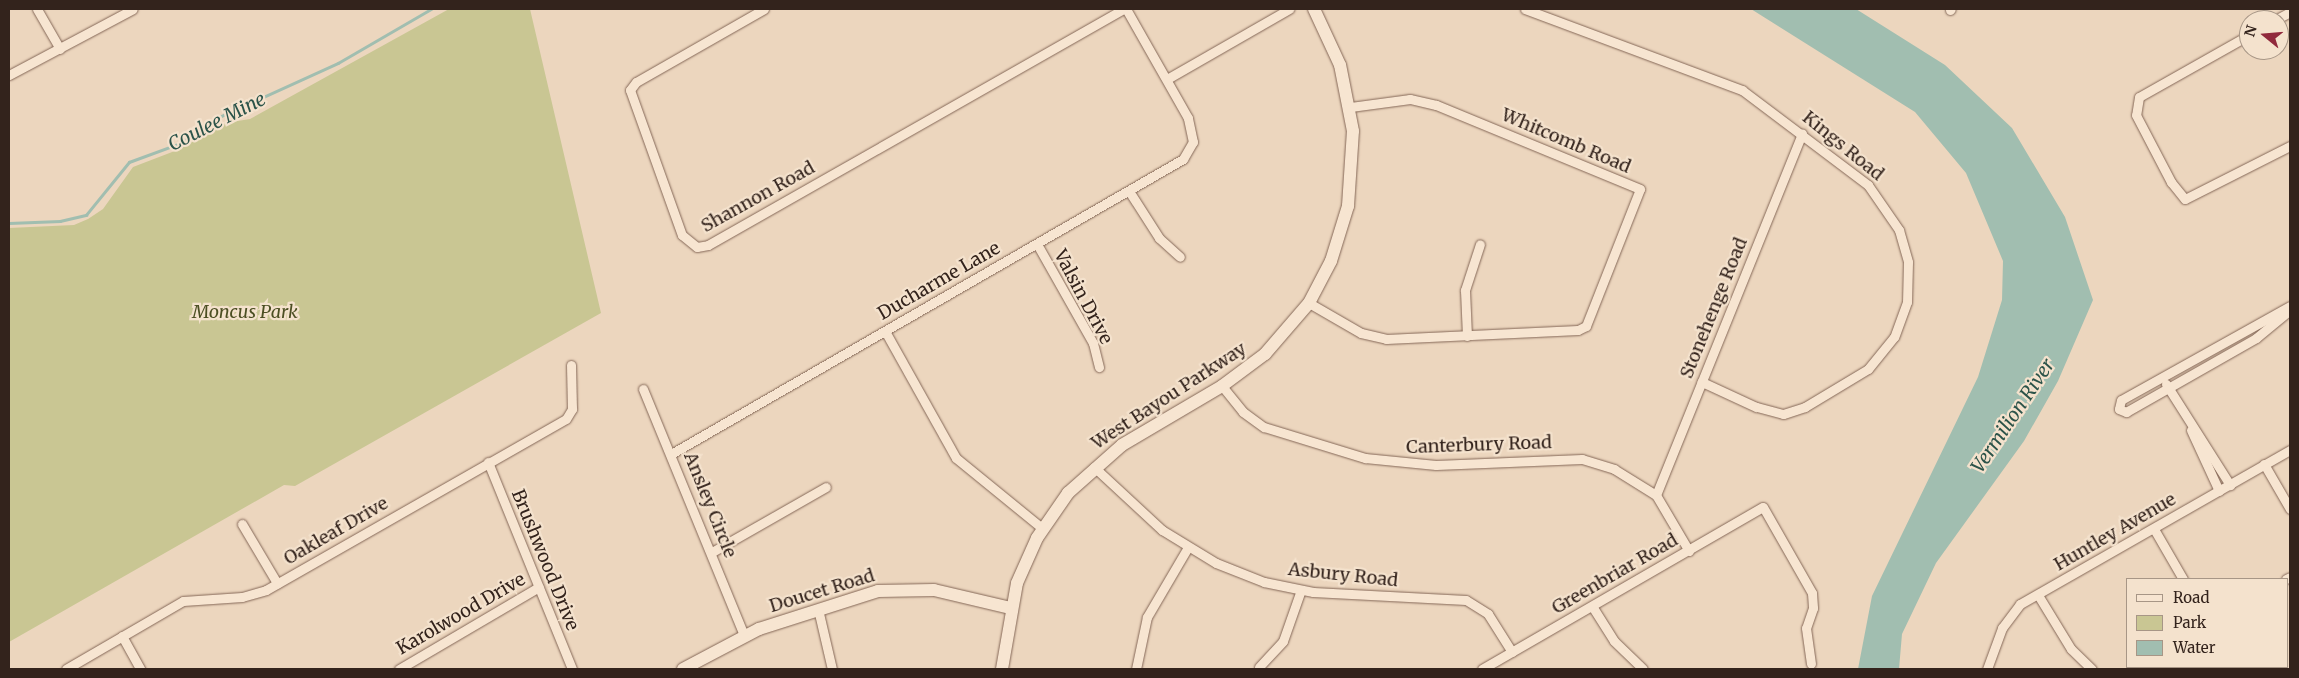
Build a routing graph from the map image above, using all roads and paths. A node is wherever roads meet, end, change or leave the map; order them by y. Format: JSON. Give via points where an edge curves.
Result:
{"nodes":[{"id":1,"x":37,"y":9,"type":"edge"},
{"id":2,"x":133,"y":9,"type":"edge"},
{"id":3,"x":764,"y":9,"type":"edge"},
{"id":4,"x":1124,"y":9,"type":"edge"},
{"id":5,"x":1289,"y":9,"type":"edge"},
{"id":6,"x":1314,"y":9,"type":"edge"},
{"id":7,"x":1525,"y":9,"type":"edge"},
{"id":8,"x":2239,"y":41,"type":"edge"},
{"id":9,"x":60,"y":49,"type":"junction"},
{"id":10,"x":9,"y":75,"type":"edge"},
{"id":11,"x":1167,"y":79,"type":"junction"},
{"id":12,"x":1350,"y":107,"type":"junction"},
{"id":13,"x":1188,"y":118,"type":"joint"},
{"id":14,"x":1802,"y":133,"type":"junction"},
{"id":15,"x":2290,"y":146,"type":"edge"},
{"id":16,"x":1129,"y":191,"type":"junction"},
{"id":17,"x":1037,"y":244,"type":"junction"},
{"id":18,"x":1480,"y":244,"type":"dead end"},
{"id":19,"x":1180,"y":257,"type":"dead end"},
{"id":20,"x":1309,"y":303,"type":"junction"},
{"id":21,"x":2290,"y":306,"type":"edge"},
{"id":22,"x":2290,"y":310,"type":"edge"},
{"id":23,"x":884,"y":331,"type":"junction"},
{"id":24,"x":1467,"y":336,"type":"junction"},
{"id":25,"x":571,"y":365,"type":"dead end"},
{"id":26,"x":1099,"y":367,"type":"dead end"},
{"id":27,"x":2163,"y":377,"type":"junction"},
{"id":28,"x":1702,"y":382,"type":"junction"},
{"id":29,"x":1222,"y":386,"type":"junction"},
{"id":30,"x":2168,"y":388,"type":"junction"},
{"id":31,"x":643,"y":389,"type":"dead end"},
{"id":32,"x":2191,"y":428,"type":"junction"},
{"id":33,"x":2290,"y":450,"type":"edge"},
{"id":34,"x":671,"y":454,"type":"junction"},
{"id":35,"x":488,"y":462,"type":"junction"},
{"id":36,"x":2264,"y":464,"type":"junction"},
{"id":37,"x":1094,"y":467,"type":"junction"},
{"id":38,"x":2230,"y":485,"type":"junction"},
{"id":39,"x":826,"y":487,"type":"dead end"},
{"id":40,"x":2219,"y":491,"type":"junction"},
{"id":41,"x":1656,"y":495,"type":"junction"},
{"id":42,"x":2290,"y":509,"type":"edge"},
{"id":43,"x":242,"y":524,"type":"dead end"},
{"id":44,"x":1043,"y":529,"type":"junction"},
{"id":45,"x":2154,"y":529,"type":"junction"},
{"id":46,"x":1188,"y":547,"type":"junction"},
{"id":47,"x":1689,"y":551,"type":"junction"},
{"id":48,"x":712,"y":552,"type":"junction"},
{"id":49,"x":2182,"y":578,"type":"edge"},
{"id":50,"x":277,"y":583,"type":"junction"},
{"id":51,"x":539,"y":587,"type":"junction"},
{"id":52,"x":1301,"y":590,"type":"junction"},
{"id":53,"x":2038,"y":595,"type":"junction"},
{"id":54,"x":1592,"y":606,"type":"junction"},
{"id":55,"x":818,"y":608,"type":"junction"},
{"id":56,"x":1010,"y":608,"type":"junction"},
{"id":57,"x":744,"y":635,"type":"junction"},
{"id":58,"x":122,"y":636,"type":"junction"},
{"id":59,"x":1512,"y":652,"type":"junction"},
{"id":60,"x":1811,"y":664,"type":"dead end"},
{"id":61,"x":700,"y":665,"type":"edge"},
{"id":62,"x":1259,"y":667,"type":"dead end"},
{"id":63,"x":66,"y":669,"type":"edge"},
{"id":64,"x":140,"y":669,"type":"edge"},
{"id":65,"x":399,"y":669,"type":"edge"},
{"id":66,"x":572,"y":669,"type":"edge"},
{"id":67,"x":683,"y":669,"type":"edge"},
{"id":68,"x":832,"y":669,"type":"edge"},
{"id":69,"x":1002,"y":669,"type":"edge"},
{"id":70,"x":1136,"y":669,"type":"edge"},
{"id":71,"x":1482,"y":669,"type":"edge"},
{"id":72,"x":1643,"y":669,"type":"edge"},
{"id":73,"x":1987,"y":669,"type":"edge"},
{"id":74,"x":2092,"y":669,"type":"edge"}],
"edges":[{"from":1,"to":9,"type":"street"},
{"from":2,"to":9,"type":"street"},
{"from":3,"to":4,"type":"street","name":"Shannon Road","via":[[636,82],[630,90],[682,235],[697,247],[708,245]]},
{"from":4,"to":11,"type":"street","name":"Shannon Road"},
{"from":5,"to":11,"type":"street"},
{"from":6,"to":12,"type":"street","name":"West Bayou Parkway","via":[[1335,51]]},
{"from":7,"to":14,"type":"street","name":"Kings Road","via":[[1731,84]]},
{"from":8,"to":15,"type":"street","via":[[2139,97],[2136,115],[2171,182],[2185,199]]},
{"from":9,"to":10,"type":"street"},
{"from":11,"to":13,"type":"street","name":"Shannon Road"},
{"from":12,"to":20,"type":"street","name":"West Bayou Parkway","via":[[1353,165],[1348,206],[1331,261]]},
{"from":12,"to":24,"type":"street","name":"Whitcomb Road","via":[[1410,99],[1436,105],[1640,189],[1586,326],[1578,330]]},
{"from":13,"to":16,"type":"street","name":"Ducharme Lane","via":[[1193,137],[1189,153]]},
{"from":14,"to":28,"type":"street","name":"Stonehenge Road"},
{"from":14,"to":28,"type":"street","name":"Kings Road","via":[[1868,185],[1893,217],[1908,262],[1908,294],[1902,319],[1868,370],[1794,412],[1770,412]]},
{"from":16,"to":17,"type":"street","name":"Ducharme Lane"},
{"from":16,"to":19,"type":"street","via":[[1159,238]]},
{"from":17,"to":23,"type":"street","name":"Ducharme Lane"},
{"from":17,"to":26,"type":"street","name":"Valsin Drive","via":[[1093,343]]},
{"from":18,"to":24,"type":"street","via":[[1465,290]]},
{"from":20,"to":24,"type":"street","name":"Whitcomb Road","via":[[1373,337]]},
{"from":20,"to":29,"type":"street","name":"West Bayou Parkway","via":[[1270,349]]},
{"from":21,"to":27,"type":"street"},
{"from":22,"to":30,"type":"street","via":[[2263,334]]},
{"from":23,"to":34,"type":"street","name":"Ducharme Lane"},
{"from":23,"to":44,"type":"street","via":[[956,458]]},
{"from":25,"to":35,"type":"street","name":"Oakleaf Drive","via":[[572,409],[568,416]]},
{"from":27,"to":30,"type":"street"},
{"from":27,"to":30,"type":"street","via":[[2121,400],[2118,409],[2126,412]]},
{"from":28,"to":41,"type":"street","name":"Stonehenge Road"},
{"from":29,"to":37,"type":"street","name":"West Bayou Parkway","via":[[1122,445]]},
{"from":29,"to":41,"type":"street","name":"Canterbury Road","via":[[1242,412],[1264,427],[1365,458],[1436,465],[1582,459],[1614,469]]},
{"from":30,"to":32,"type":"street"},
{"from":31,"to":34,"type":"street","name":"Ansley Circle"},
{"from":32,"to":38,"type":"street","via":[[2205,442]]},
{"from":32,"to":40,"type":"street"},
{"from":33,"to":36,"type":"street","name":"Huntley Avenue"},
{"from":34,"to":48,"type":"street","name":"Ansley Circle"},
{"from":35,"to":50,"type":"street","name":"Oakleaf Drive"},
{"from":35,"to":51,"type":"street","name":"Brushwood Drive"},
{"from":36,"to":38,"type":"street","name":"Huntley Avenue"},
{"from":36,"to":42,"type":"street"},
{"from":37,"to":44,"type":"street","name":"West Bayou Parkway"},
{"from":37,"to":46,"type":"street","name":"Asbury Road","via":[[1144,516]]},
{"from":38,"to":40,"type":"street","name":"Huntley Avenue"},
{"from":39,"to":48,"type":"street"},
{"from":40,"to":45,"type":"street","name":"Huntley Avenue"},
{"from":41,"to":47,"type":"street","name":"Canterbury Road"},
{"from":43,"to":50,"type":"street"},
{"from":44,"to":56,"type":"street","name":"West Bayou Parkway"},
{"from":45,"to":49,"type":"street"},
{"from":45,"to":53,"type":"street","name":"Huntley Avenue"},
{"from":46,"to":52,"type":"street","name":"Asbury Road","via":[[1249,577]]},
{"from":46,"to":70,"type":"street","via":[[1147,617]]},
{"from":47,"to":54,"type":"street","name":"Greenbriar Road"},
{"from":47,"to":60,"type":"street","name":"Greenbriar Road","via":[[1763,507],[1812,593],[1813,608],[1806,628]]},
{"from":48,"to":57,"type":"street","name":"Ansley Circle"},
{"from":50,"to":58,"type":"street","name":"Oakleaf Drive","via":[[242,597],[189,599]]},
{"from":51,"to":65,"type":"street","name":"Karolwood Drive"},
{"from":51,"to":66,"type":"street","name":"Brushwood Drive"},
{"from":52,"to":59,"type":"street","name":"Asbury Road","via":[[1466,600],[1488,614]]},
{"from":52,"to":62,"type":"street","via":[[1286,636]]},
{"from":53,"to":73,"type":"street","name":"Huntley Avenue","via":[[2020,604],[2006,620]]},
{"from":53,"to":74,"type":"street","via":[[2071,649]]},
{"from":54,"to":59,"type":"street","name":"Greenbriar Road"},
{"from":54,"to":72,"type":"street","via":[[1614,641]]},
{"from":55,"to":56,"type":"street","name":"Doucet Road","via":[[903,588],[934,590]]},
{"from":55,"to":57,"type":"street","name":"Doucet Road"},
{"from":55,"to":68,"type":"street"},
{"from":56,"to":69,"type":"street","name":"West Bayou Parkway"},
{"from":57,"to":61,"type":"street","name":"Doucet Road"},
{"from":58,"to":63,"type":"street","name":"Oakleaf Drive"},
{"from":58,"to":64,"type":"street"},
{"from":59,"to":71,"type":"street","name":"Greenbriar Road"},
{"from":61,"to":67,"type":"street","name":"Doucet Road"}]}
